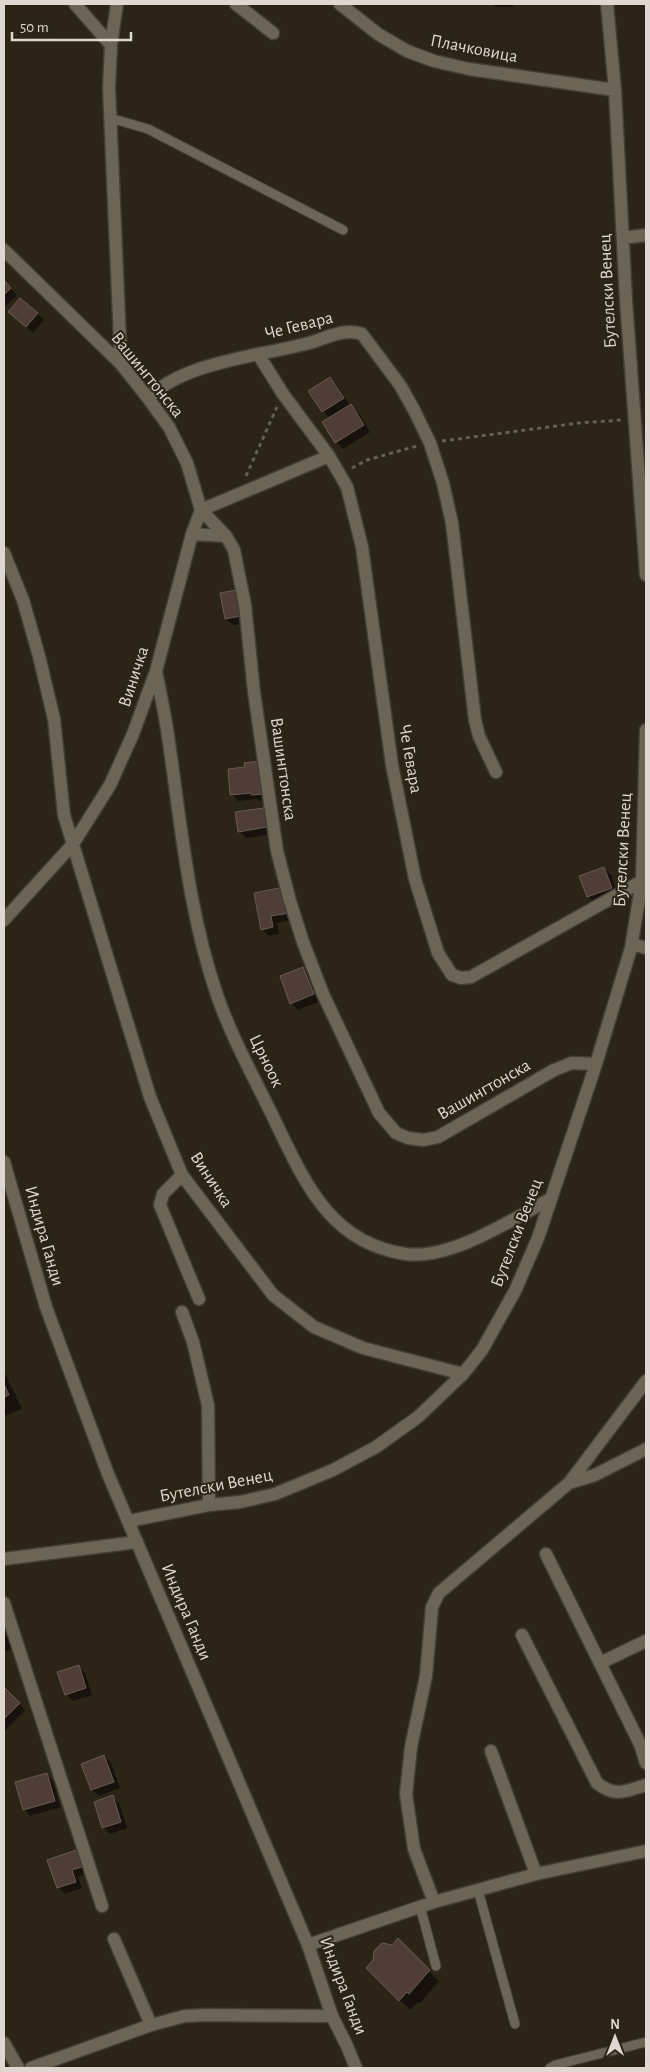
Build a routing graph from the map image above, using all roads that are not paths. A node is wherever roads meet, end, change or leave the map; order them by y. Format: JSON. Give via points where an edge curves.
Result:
{"nodes":[{"id":1,"x":75,"y":4,"type":"edge"},
{"id":2,"x":117,"y":4,"type":"edge"},
{"id":3,"x":236,"y":4,"type":"edge"},
{"id":4,"x":340,"y":4,"type":"edge"},
{"id":5,"x":606,"y":4,"type":"edge"},
{"id":6,"x":273,"y":33,"type":"dead end"},
{"id":7,"x":111,"y":45,"type":"junction"},
{"id":8,"x":615,"y":90,"type":"junction"},
{"id":9,"x":110,"y":118,"type":"junction"},
{"id":10,"x":343,"y":230,"type":"dead end"},
{"id":11,"x":646,"y":235,"type":"edge"},
{"id":12,"x":623,"y":238,"type":"junction"},
{"id":13,"x":4,"y":250,"type":"edge"},
{"id":14,"x":258,"y":354,"type":"junction"},
{"id":15,"x":121,"y":364,"type":"junction"},
{"id":16,"x":148,"y":398,"type":"junction"},
{"id":17,"x":329,"y":456,"type":"junction"},
{"id":18,"x":201,"y":510,"type":"junction"},
{"id":19,"x":192,"y":534,"type":"junction"},
{"id":20,"x":226,"y":536,"type":"junction"},
{"id":21,"x":4,"y":553,"type":"edge"},
{"id":22,"x":646,"y":575,"type":"edge"},
{"id":23,"x":156,"y":670,"type":"junction"},
{"id":24,"x":646,"y":730,"type":"edge"},
{"id":25,"x":496,"y":772,"type":"dead end"},
{"id":26,"x":73,"y":844,"type":"junction"},
{"id":27,"x":642,"y":881,"type":"junction"},
{"id":28,"x":4,"y":920,"type":"edge"},
{"id":29,"x":632,"y":944,"type":"junction"},
{"id":30,"x":646,"y":948,"type":"edge"},
{"id":31,"x":596,"y":1064,"type":"junction"},
{"id":32,"x":4,"y":1162,"type":"edge"},
{"id":33,"x":182,"y":1175,"type":"junction"},
{"id":34,"x":550,"y":1199,"type":"junction"},
{"id":35,"x":198,"y":1299,"type":"dead end"},
{"id":36,"x":182,"y":1312,"type":"dead end"},
{"id":37,"x":463,"y":1374,"type":"junction"},
{"id":38,"x":646,"y":1381,"type":"edge"},
{"id":39,"x":646,"y":1449,"type":"edge"},
{"id":40,"x":569,"y":1483,"type":"junction"},
{"id":41,"x":209,"y":1505,"type":"junction"},
{"id":42,"x":129,"y":1521,"type":"junction"},
{"id":43,"x":137,"y":1542,"type":"junction"},
{"id":44,"x":546,"y":1554,"type":"dead end"},
{"id":45,"x":4,"y":1559,"type":"edge"},
{"id":46,"x":4,"y":1603,"type":"edge"},
{"id":47,"x":522,"y":1635,"type":"dead end"},
{"id":48,"x":646,"y":1641,"type":"edge"},
{"id":49,"x":600,"y":1663,"type":"junction"},
{"id":50,"x":491,"y":1751,"type":"dead end"},
{"id":51,"x":646,"y":1763,"type":"edge"},
{"id":52,"x":646,"y":1785,"type":"edge"},
{"id":53,"x":646,"y":1851,"type":"edge"},
{"id":54,"x":536,"y":1874,"type":"junction"},
{"id":55,"x":478,"y":1890,"type":"junction"},
{"id":56,"x":434,"y":1902,"type":"junction"},
{"id":57,"x":102,"y":1906,"type":"dead end"},
{"id":58,"x":420,"y":1906,"type":"junction"},
{"id":59,"x":114,"y":1939,"type":"dead end"},
{"id":60,"x":308,"y":1945,"type":"junction"},
{"id":61,"x":436,"y":1966,"type":"dead end"},
{"id":62,"x":332,"y":2016,"type":"junction"},
{"id":63,"x":515,"y":2024,"type":"dead end"},
{"id":64,"x":151,"y":2025,"type":"junction"},
{"id":65,"x":646,"y":2042,"type":"edge"},
{"id":66,"x":4,"y":2043,"type":"edge"},
{"id":67,"x":18,"y":2068,"type":"edge"},
{"id":68,"x":31,"y":2068,"type":"edge"},
{"id":69,"x":356,"y":2068,"type":"edge"},
{"id":70,"x":550,"y":2068,"type":"edge"}],
"edges":[{"from":1,"to":7,"type":"street"},
{"from":2,"to":7,"type":"street"},
{"from":3,"to":6,"type":"street"},
{"from":4,"to":8,"type":"street","name":"Плачковица","via":[[407,52],[434,61]]},
{"from":5,"to":8,"type":"street","name":"Бутелски Венец"},
{"from":7,"to":9,"type":"street"},
{"from":8,"to":12,"type":"street","name":"Бутелски Венец"},
{"from":9,"to":10,"type":"lane","via":[[148,130]]},
{"from":9,"to":15,"type":"street"},
{"from":11,"to":12,"type":"street"},
{"from":12,"to":22,"type":"street","name":"Бутелски Венец"},
{"from":13,"to":15,"type":"street","name":"Вашингтонска"},
{"from":14,"to":16,"type":"street","name":"Че Гевара","via":[[188,375]]},
{"from":14,"to":17,"type":"street","name":"Че Гевара"},
{"from":14,"to":25,"type":"street","name":"Че Гевара","via":[[346,332],[362,334],[400,384],[430,443],[443,483],[452,523],[475,720],[478,736]]},
{"from":15,"to":16,"type":"street","name":"Вашингтонска"},
{"from":16,"to":18,"type":"street","name":"Вашингтонска","via":[[169,427],[186,463]]},
{"from":17,"to":18,"type":"street"},
{"from":17,"to":27,"type":"street","name":"Че Гевара","via":[[347,487],[362,547],[392,765],[415,879],[438,953],[452,974],[461,978],[471,977]]},
{"from":18,"to":19,"type":"street","name":"Виничка"},
{"from":18,"to":20,"type":"street","name":"Вашингтонска"},
{"from":19,"to":20,"type":"street"},
{"from":19,"to":23,"type":"street","name":"Виничка"},
{"from":20,"to":31,"type":"street","name":"Вашингтонска","via":[[239,567],[246,605],[254,692],[277,851],[290,901],[323,994],[379,1113],[396,1133],[408,1138],[438,1137],[554,1070],[572,1063]]},
{"from":21,"to":26,"type":"street","name":"Виничка","via":[[23,600],[54,719],[64,815]]},
{"from":23,"to":26,"type":"street","name":"Виничка","via":[[110,785]]},
{"from":23,"to":34,"type":"street","name":"Црноок","via":[[188,881],[217,996],[240,1051],[303,1178],[318,1201],[345,1230],[376,1247],[406,1254],[433,1254],[483,1234]]},
{"from":24,"to":27,"type":"street","name":"Бутелски Венец"},
{"from":26,"to":28,"type":"street","name":"Виничка"},
{"from":26,"to":33,"type":"street","name":"Виничка","via":[[150,1097]]},
{"from":27,"to":29,"type":"street","name":"Бутелски Венец"},
{"from":29,"to":30,"type":"street"},
{"from":29,"to":31,"type":"street","name":"Бутелски Венец"},
{"from":31,"to":34,"type":"street","name":"Бутелски Венец"},
{"from":32,"to":42,"type":"street","name":"Индира Ганди","via":[[46,1307],[108,1474]]},
{"from":33,"to":35,"type":"street","via":[[163,1194],[160,1205]]},
{"from":33,"to":37,"type":"street","name":"Виничка","via":[[273,1295],[314,1327],[363,1348]]},
{"from":34,"to":37,"type":"street","name":"Бутелски Венец","via":[[538,1238],[515,1291],[482,1350]]},
{"from":36,"to":41,"type":"street","via":[[193,1342],[208,1405]]},
{"from":37,"to":41,"type":"street","name":"Бутелски Венец","via":[[418,1417],[376,1447],[333,1470],[275,1494]]},
{"from":38,"to":40,"type":"street"},
{"from":39,"to":40,"type":"street","via":[[595,1475]]},
{"from":40,"to":56,"type":"street","via":[[439,1593],[432,1607],[426,1676],[411,1747],[406,1794],[414,1849]]},
{"from":41,"to":42,"type":"street","name":"Бутелски Венец"},
{"from":42,"to":43,"type":"street","name":"Индира Ганди"},
{"from":43,"to":45,"type":"street"},
{"from":43,"to":60,"type":"street","name":"Индира Ганди"},
{"from":44,"to":49,"type":"street"},
{"from":46,"to":57,"type":"street"},
{"from":47,"to":52,"type":"street","via":[[597,1783],[607,1792],[619,1793]]},
{"from":48,"to":49,"type":"street"},
{"from":49,"to":51,"type":"street"},
{"from":50,"to":54,"type":"street"},
{"from":53,"to":54,"type":"street"},
{"from":54,"to":55,"type":"street"},
{"from":55,"to":56,"type":"street"},
{"from":55,"to":63,"type":"lane"},
{"from":56,"to":58,"type":"street"},
{"from":58,"to":60,"type":"street"},
{"from":58,"to":61,"type":"lane"},
{"from":59,"to":64,"type":"street"},
{"from":60,"to":62,"type":"street","name":"Индира Ганди"},
{"from":62,"to":64,"type":"street","via":[[185,2016]]},
{"from":62,"to":69,"type":"street","name":"Индира Ганди"},
{"from":64,"to":68,"type":"street"},
{"from":65,"to":70,"type":"lane"},
{"from":66,"to":67,"type":"street"}]}
